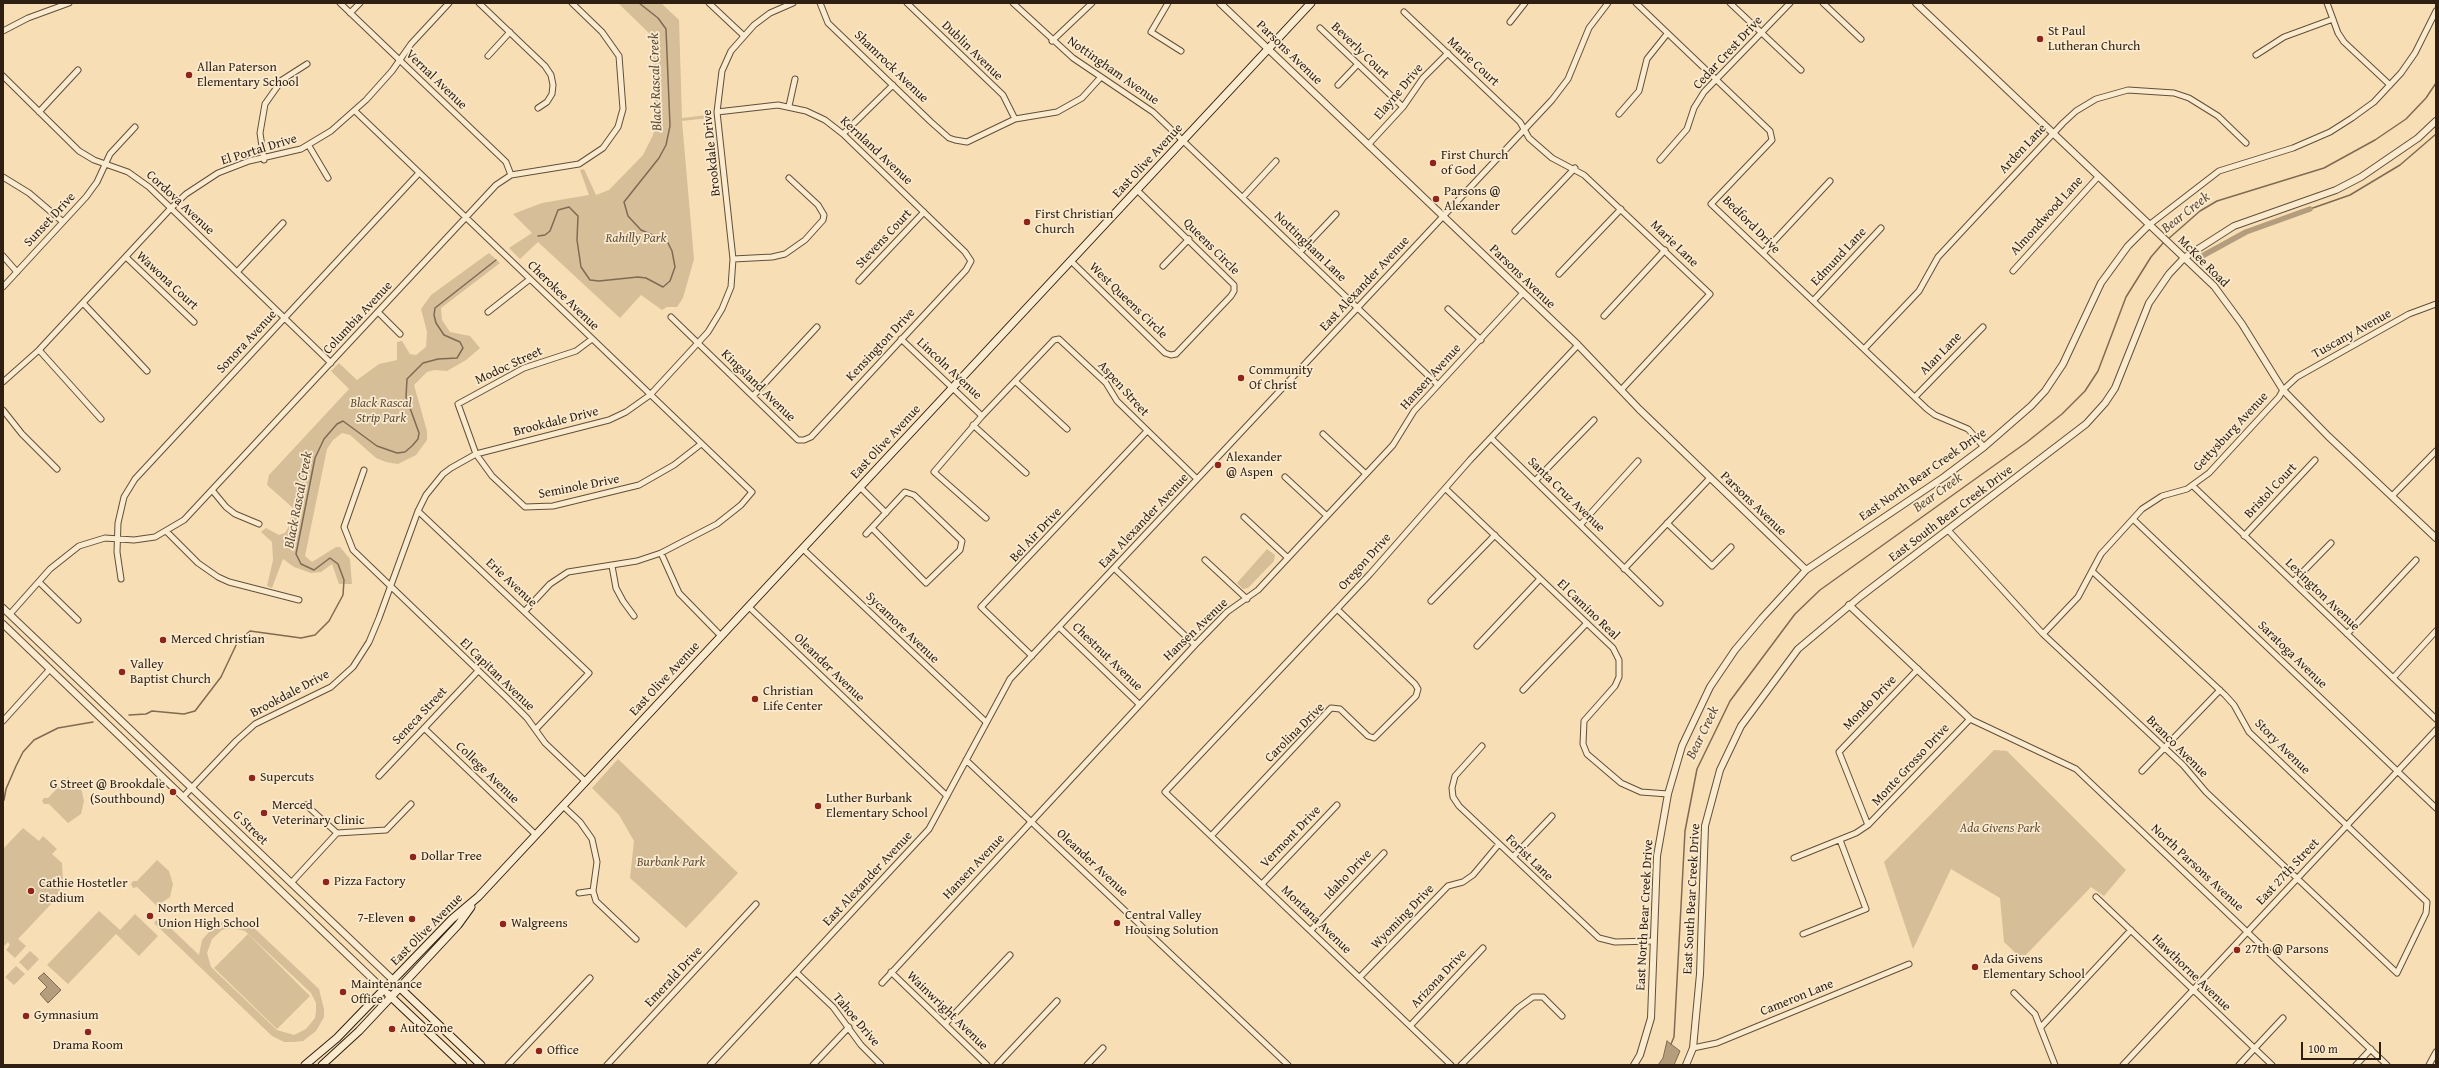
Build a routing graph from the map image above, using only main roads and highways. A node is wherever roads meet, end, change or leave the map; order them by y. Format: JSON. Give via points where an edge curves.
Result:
{"nodes":[{"id":1,"x":1311,"y":3,"type":"edge"},
{"id":2,"x":478,"y":897,"type":"junction"},
{"id":3,"x":393,"y":980,"type":"junction"},
{"id":4,"x":400,"y":987,"type":"junction"},
{"id":5,"x":384,"y":990,"type":"junction"},
{"id":6,"x":391,"y":996,"type":"junction"},
{"id":7,"x":319,"y":1054,"type":"junction"},
{"id":8,"x":305,"y":1065,"type":"edge"},
{"id":9,"x":312,"y":1065,"type":"edge"},
{"id":10,"x":322,"y":1065,"type":"edge"},
{"id":11,"x":463,"y":1065,"type":"edge"},
{"id":12,"x":481,"y":1065,"type":"edge"}],
"edges":[{"from":1,"to":2,"type":"main road","name":"East Olive Avenue"},
{"from":2,"to":3,"type":"main road","name":"East Olive Avenue","via":[[452,919]]},
{"from":2,"to":4,"type":"main road","name":"East Olive Avenue","via":[[458,925]]},
{"from":3,"to":4,"type":"main road","name":"G Street"},
{"from":3,"to":5,"type":"main road","name":"East Olive Avenue"},
{"from":4,"to":6,"type":"main road","name":"East Olive Avenue"},
{"from":4,"to":12,"type":"main road","name":"G Street"},
{"from":5,"to":6,"type":"main road","name":"G Street"},
{"from":5,"to":7,"type":"main road","name":"East Olive Avenue"},
{"from":6,"to":10,"type":"main road","name":"East Olive Avenue","via":[[343,1047]]},
{"from":6,"to":11,"type":"main road","name":"G Street"},
{"from":7,"to":8,"type":"main road"},
{"from":7,"to":9,"type":"main road","via":[[317,1061]]}]}
